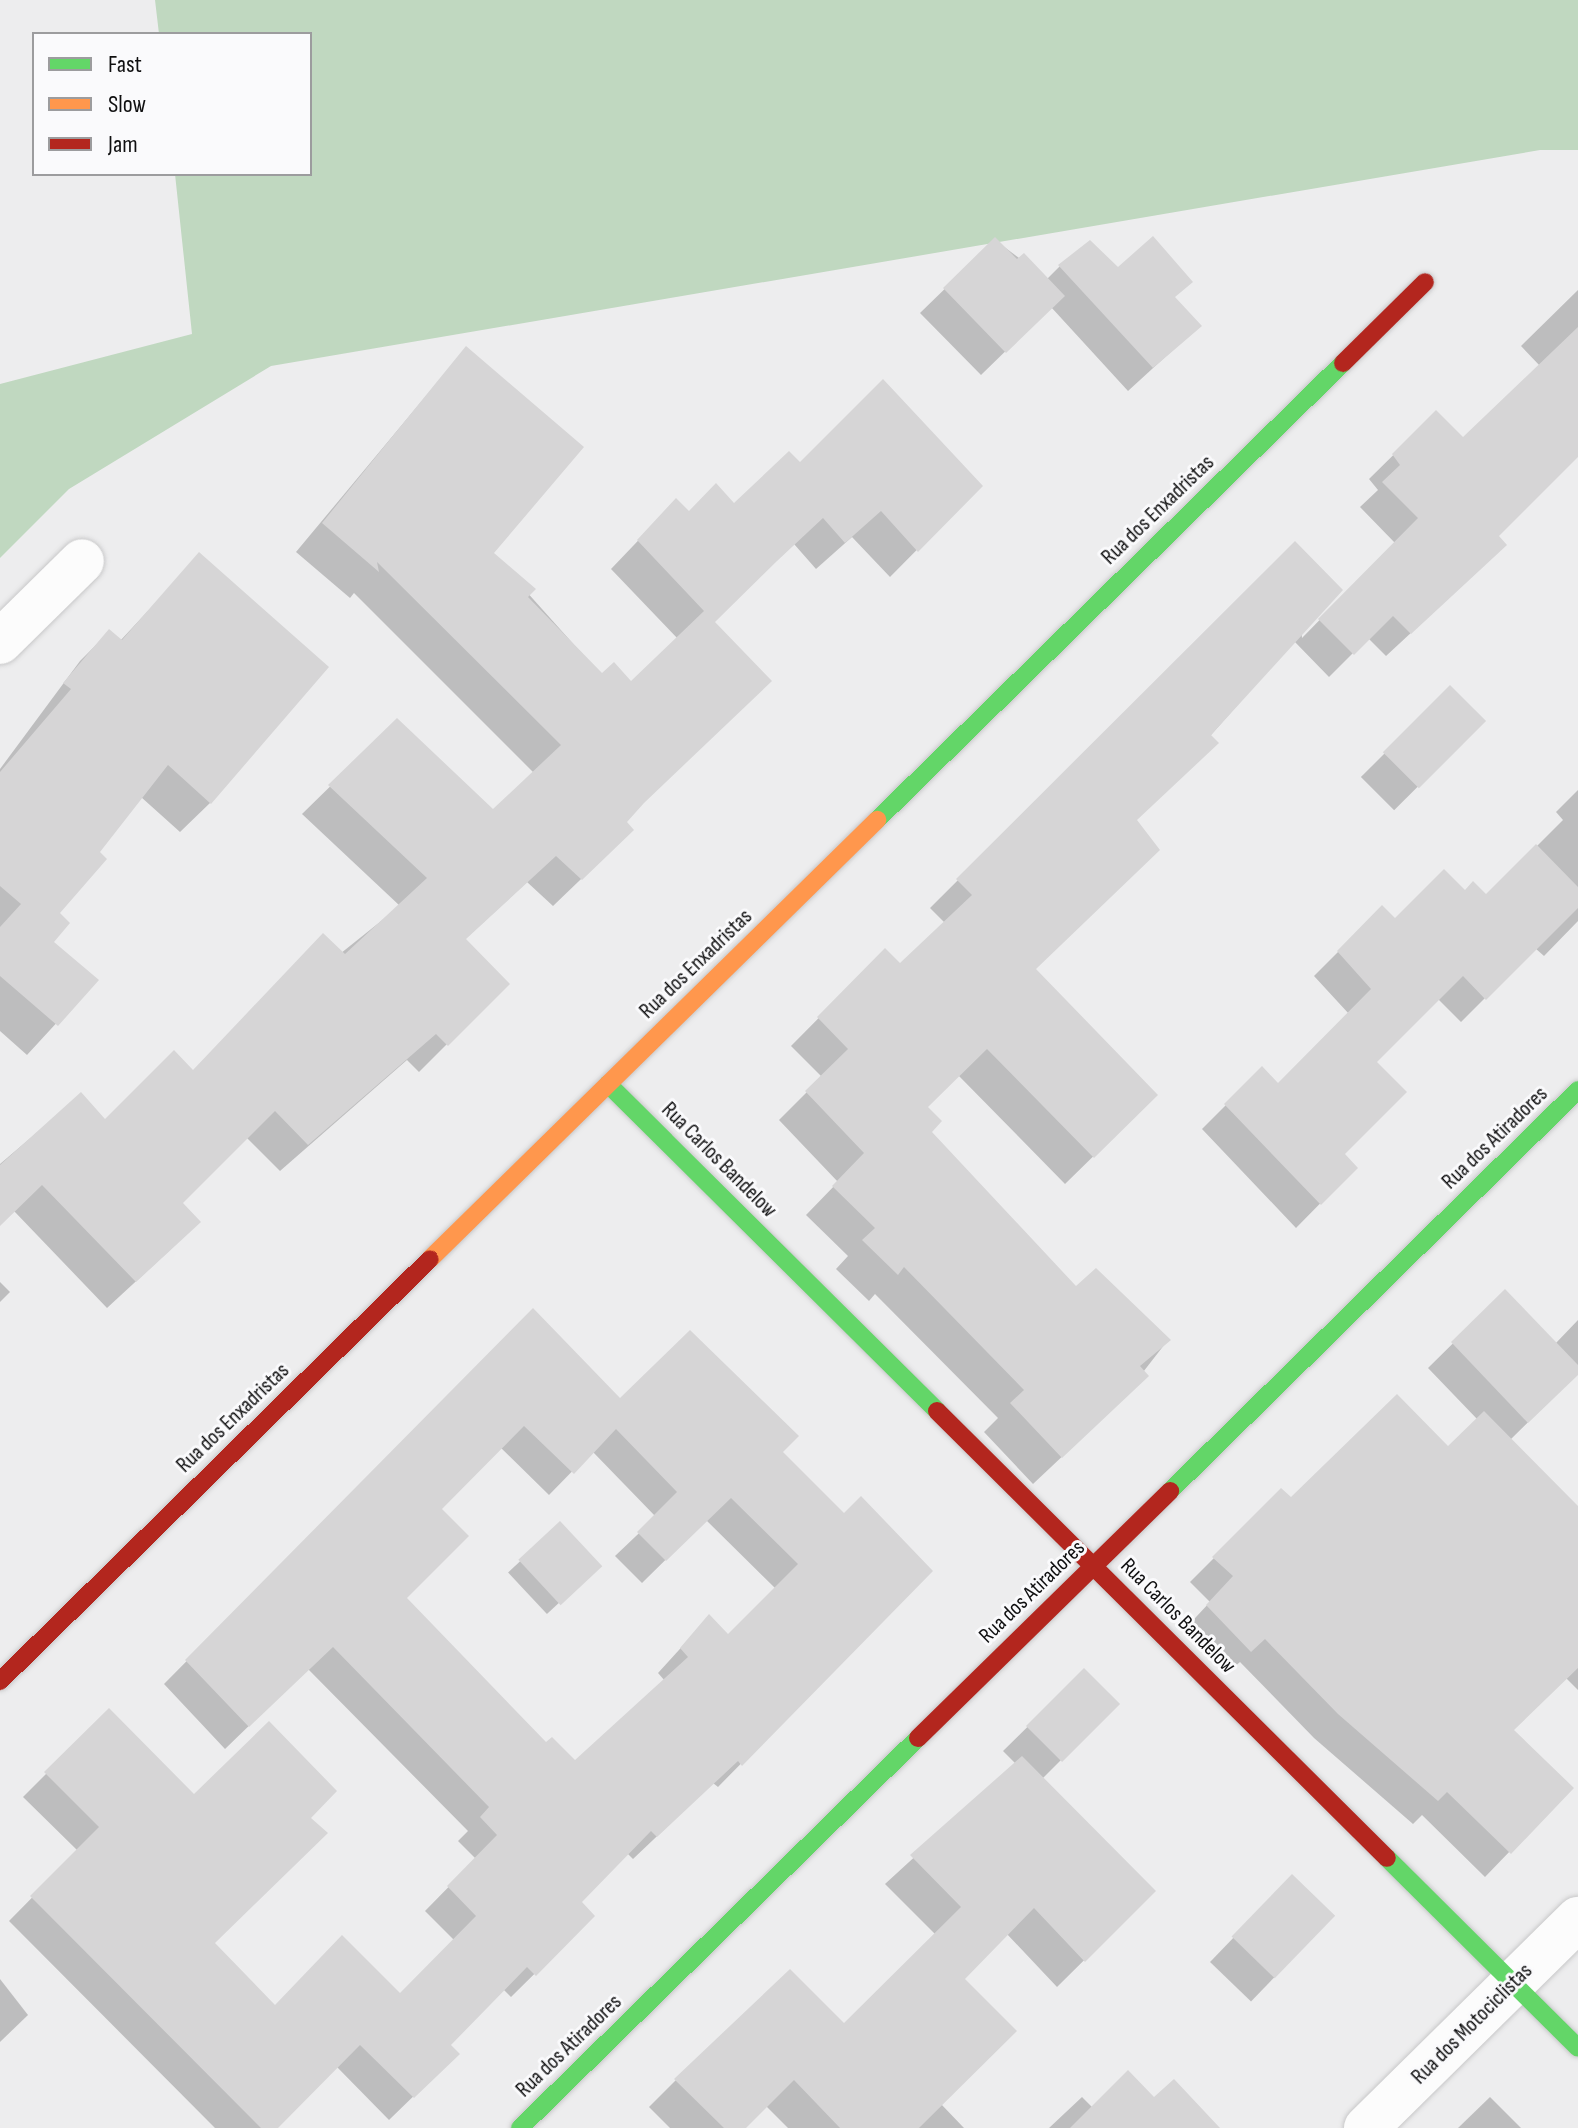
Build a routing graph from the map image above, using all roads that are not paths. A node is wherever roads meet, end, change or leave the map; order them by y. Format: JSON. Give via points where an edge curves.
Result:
{"nodes":[{"id":1,"x":1425,"y":282,"type":"dead end"},
{"id":2,"x":82,"y":561,"type":"dead end"},
{"id":3,"x":0,"y":642,"type":"edge"},
{"id":4,"x":608,"y":1084,"type":"junction"},
{"id":5,"x":1578,"y":1090,"type":"edge"},
{"id":6,"x":1093,"y":1566,"type":"junction"},
{"id":7,"x":0,"y":1681,"type":"edge"},
{"id":8,"x":1578,"y":1919,"type":"edge"},
{"id":9,"x":1513,"y":1983,"type":"junction"},
{"id":10,"x":1578,"y":2048,"type":"edge"},
{"id":11,"x":520,"y":2128,"type":"edge"},
{"id":12,"x":1366,"y":2128,"type":"edge"}],
"edges":[{"from":1,"to":4,"type":"street","name":"Rua dos Enxadristas"},
{"from":2,"to":3,"type":"street"},
{"from":4,"to":6,"type":"street","name":"Rua Carlos Bandelow"},
{"from":4,"to":7,"type":"street","name":"Rua dos Enxadristas"},
{"from":5,"to":6,"type":"street","name":"Rua dos Atiradores"},
{"from":6,"to":9,"type":"street","name":"Rua Carlos Bandelow"},
{"from":6,"to":11,"type":"street","name":"Rua dos Atiradores"},
{"from":8,"to":9,"type":"street","name":"Rua dos Motociclistas"},
{"from":9,"to":10,"type":"street","name":"Rua Carlos Bandelow"},
{"from":9,"to":12,"type":"street","name":"Rua dos Motociclistas"}]}
